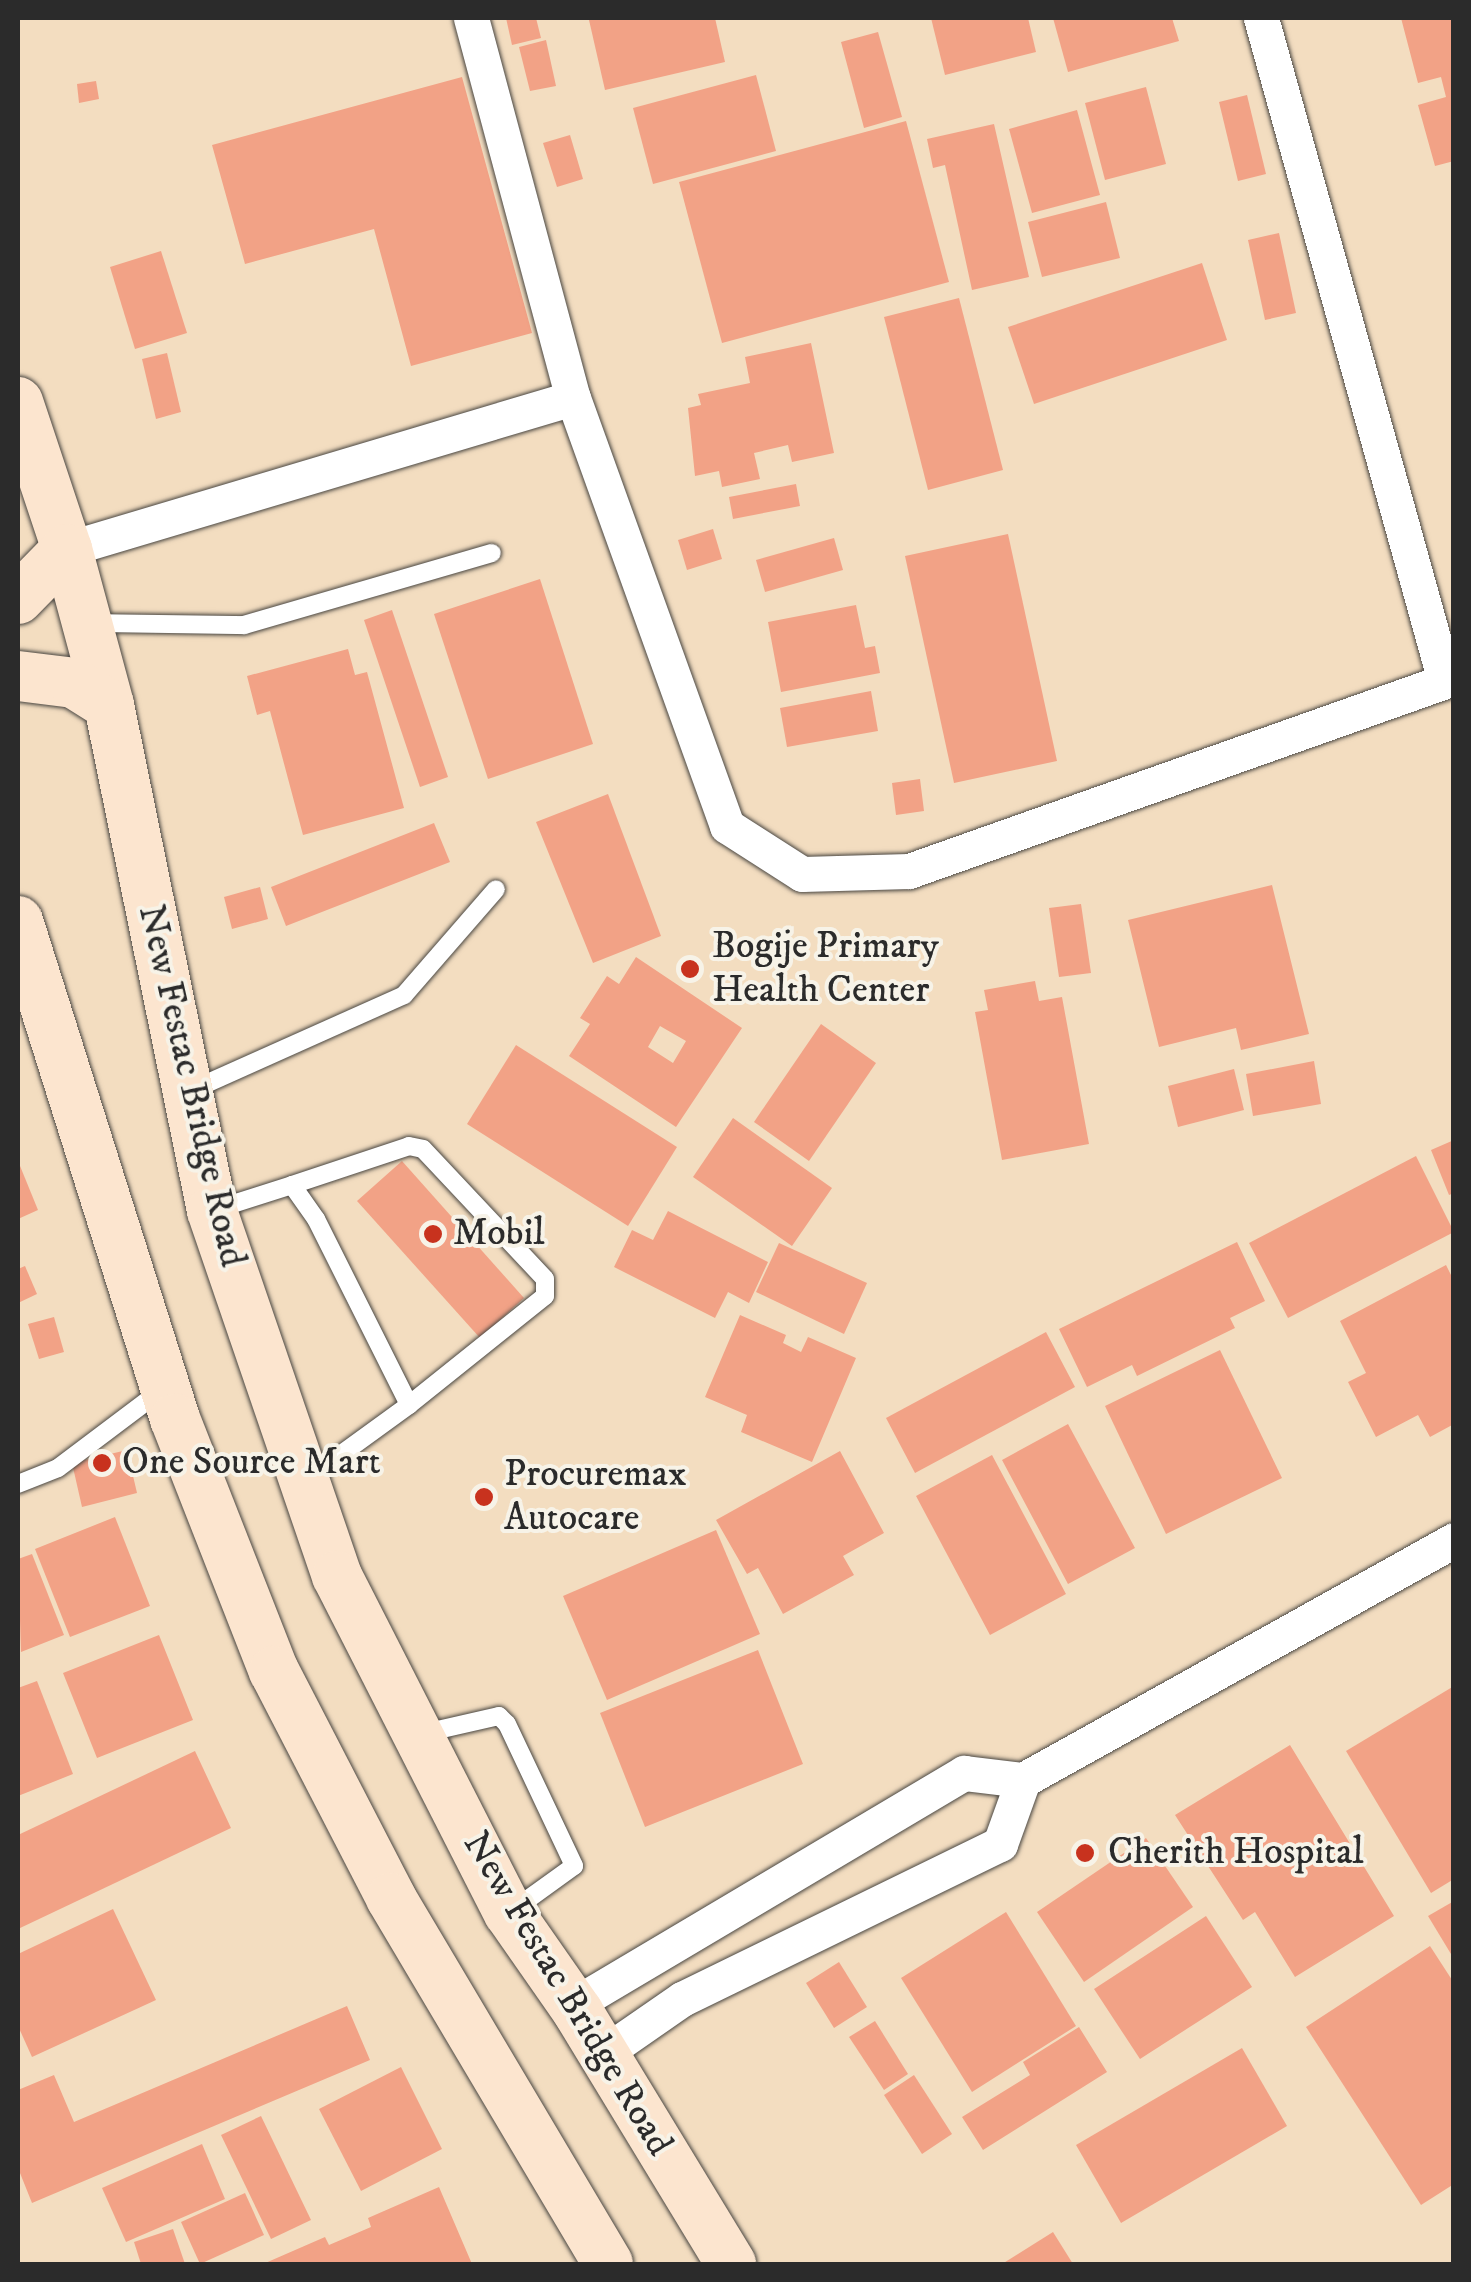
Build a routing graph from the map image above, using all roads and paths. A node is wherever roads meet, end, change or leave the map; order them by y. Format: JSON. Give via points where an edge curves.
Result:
{"nodes":[{"id":1,"x":471,"y":18,"type":"edge"},
{"id":2,"x":1260,"y":18,"type":"edge"},
{"id":3,"x":572,"y":398,"type":"junction"},
{"id":4,"x":18,"y":402,"type":"edge"},
{"id":5,"x":67,"y":549,"type":"junction"},
{"id":6,"x":492,"y":553,"type":"dead end"},
{"id":7,"x":18,"y":598,"type":"edge"},
{"id":8,"x":86,"y":623,"type":"junction"},
{"id":9,"x":18,"y":676,"type":"edge"},
{"id":10,"x":1449,"y":679,"type":"edge"},
{"id":11,"x":108,"y":705,"type":"junction"},
{"id":12,"x":496,"y":889,"type":"dead end"},
{"id":13,"x":18,"y":922,"type":"edge"},
{"id":14,"x":187,"y":1092,"type":"junction"},
{"id":15,"x":292,"y":1186,"type":"junction"},
{"id":16,"x":212,"y":1211,"type":"junction"},
{"id":17,"x":165,"y":1388,"type":"junction"},
{"id":18,"x":409,"y":1406,"type":"junction"},
{"id":19,"x":302,"y":1482,"type":"junction"},
{"id":20,"x":18,"y":1484,"type":"edge"},
{"id":21,"x":1454,"y":1540,"type":"edge"},
{"id":22,"x":416,"y":1734,"type":"junction"},
{"id":23,"x":1022,"y":1780,"type":"junction"},
{"id":24,"x":509,"y":1913,"type":"junction"},
{"id":25,"x":573,"y":2004,"type":"junction"},
{"id":26,"x":604,"y":2052,"type":"junction"},
{"id":27,"x":608,"y":2264,"type":"edge"},
{"id":28,"x":731,"y":2264,"type":"edge"}],
"edges":[{"from":1,"to":3,"type":"street"},
{"from":2,"to":10,"type":"street"},
{"from":3,"to":5,"type":"street"},
{"from":3,"to":10,"type":"street","via":[[727,826],[802,874],[909,871]]},
{"from":4,"to":5,"type":"main road","name":"New Festac Bridge Road"},
{"from":5,"to":7,"type":"main road"},
{"from":5,"to":8,"type":"main road","name":"New Festac Bridge Road"},
{"from":6,"to":8,"type":"lane","via":[[244,625]]},
{"from":8,"to":11,"type":"main road","name":"New Festac Bridge Road"},
{"from":9,"to":11,"type":"main road","via":[[74,683]]},
{"from":11,"to":14,"type":"main road","name":"New Festac Bridge Road"},
{"from":12,"to":14,"type":"lane","via":[[404,995]]},
{"from":13,"to":17,"type":"main road"},
{"from":14,"to":16,"type":"main road","name":"New Festac Bridge Road"},
{"from":15,"to":16,"type":"lane"},
{"from":15,"to":18,"type":"lane","via":[[316,1219]]},
{"from":15,"to":18,"type":"lane","via":[[409,1146],[423,1148],[545,1280],[545,1296]]},
{"from":16,"to":19,"type":"main road","name":"New Festac Bridge Road"},
{"from":17,"to":20,"type":"lane","via":[[58,1468]]},
{"from":17,"to":27,"type":"main road","via":[[274,1671],[390,1898]]},
{"from":18,"to":19,"type":"lane"},
{"from":19,"to":22,"type":"main road","name":"New Festac Bridge Road","via":[[337,1576]]},
{"from":21,"to":23,"type":"street"},
{"from":22,"to":24,"type":"main road","name":"New Festac Bridge Road"},
{"from":22,"to":24,"type":"lane","via":[[499,1716],[507,1724],[574,1866]]},
{"from":23,"to":25,"type":"street","via":[[964,1774]]},
{"from":23,"to":26,"type":"street","via":[[1000,1844],[682,1999]]},
{"from":24,"to":25,"type":"main road","name":"New Festac Bridge Road"},
{"from":25,"to":26,"type":"main road","name":"New Festac Bridge Road"},
{"from":26,"to":28,"type":"main road","name":"New Festac Bridge Road"}]}
